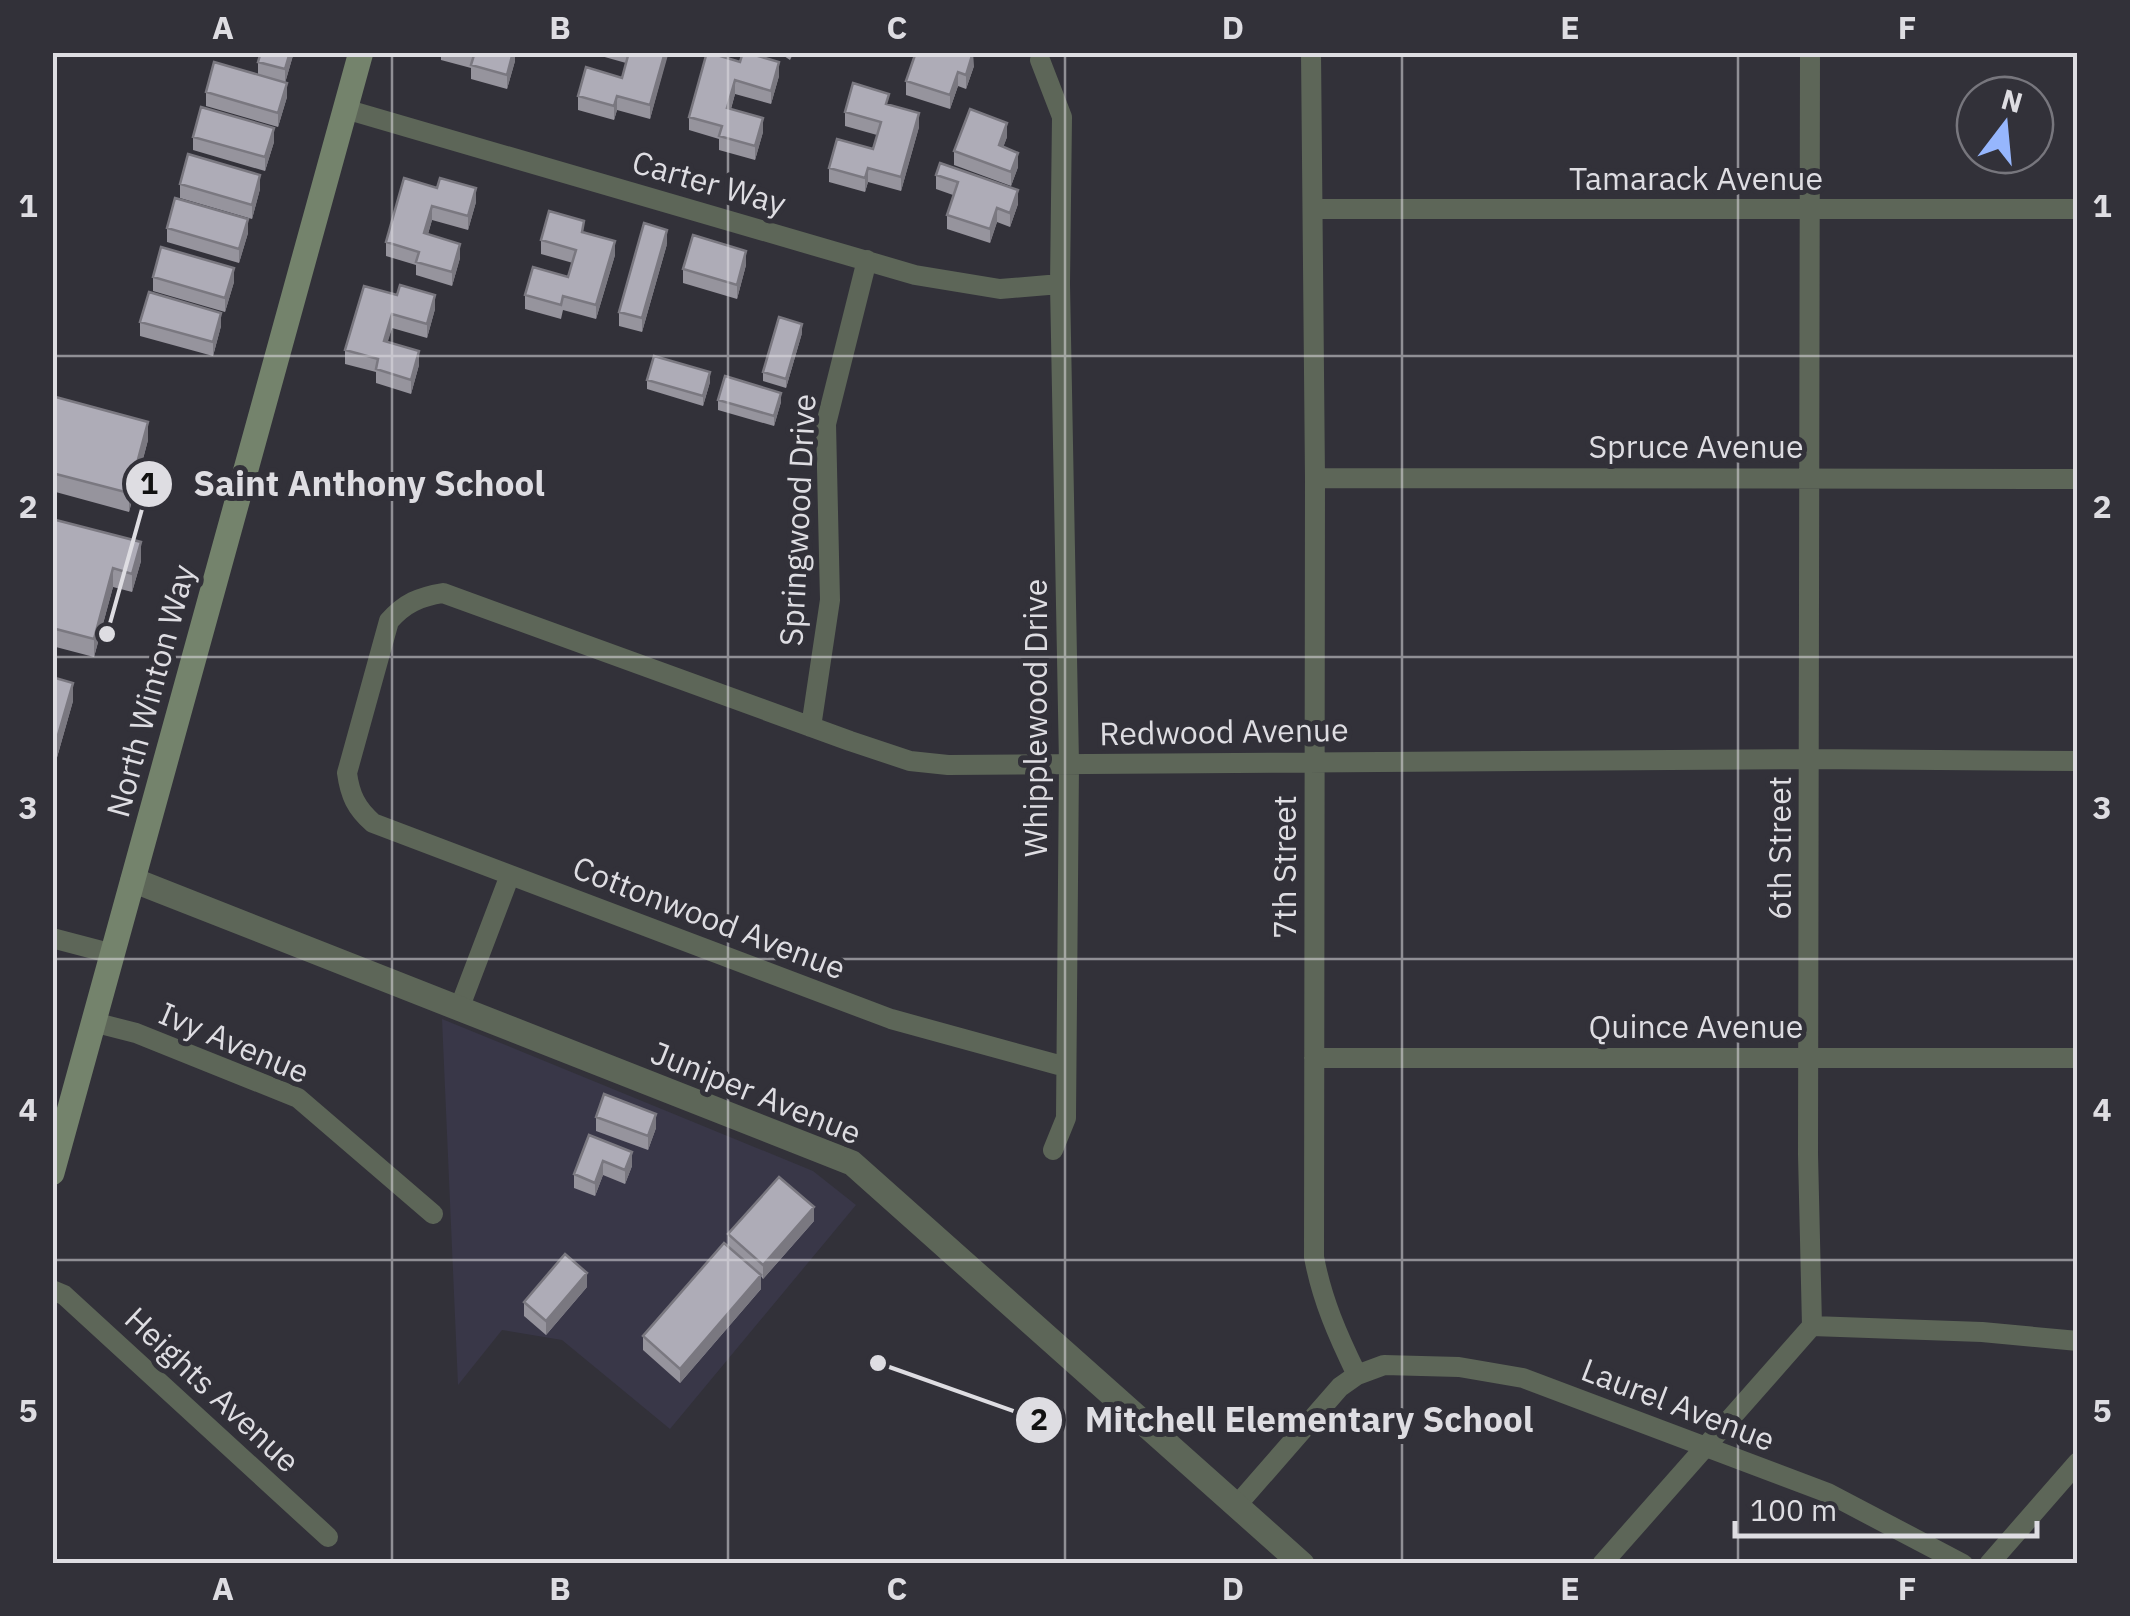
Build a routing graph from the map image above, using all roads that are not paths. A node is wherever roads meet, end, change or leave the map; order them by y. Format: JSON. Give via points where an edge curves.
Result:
{"nodes":[{"id":1,"x":361,"y":52,"type":"edge"},
{"id":2,"x":1311,"y":52,"type":"edge"},
{"id":3,"x":1810,"y":52,"type":"edge"},
{"id":4,"x":1040,"y":60,"type":"dead end"},
{"id":5,"x":345,"y":110,"type":"junction"},
{"id":6,"x":1314,"y":209,"type":"junction"},
{"id":7,"x":1809,"y":209,"type":"junction"},
{"id":8,"x":2078,"y":209,"type":"edge"},
{"id":9,"x":867,"y":260,"type":"junction"},
{"id":10,"x":1060,"y":284,"type":"junction"},
{"id":11,"x":1810,"y":476,"type":"junction"},
{"id":12,"x":1315,"y":478,"type":"junction"},
{"id":13,"x":2078,"y":479,"type":"edge"},
{"id":14,"x":811,"y":727,"type":"junction"},
{"id":15,"x":1810,"y":759,"type":"junction"},
{"id":16,"x":1315,"y":761,"type":"junction"},
{"id":17,"x":2078,"y":761,"type":"edge"},
{"id":18,"x":1069,"y":764,"type":"junction"},
{"id":19,"x":349,"y":791,"type":"joint"},
{"id":20,"x":510,"y":875,"type":"junction"},
{"id":21,"x":133,"y":880,"type":"junction"},
{"id":22,"x":52,"y":938,"type":"edge"},
{"id":23,"x":113,"y":954,"type":"junction"},
{"id":24,"x":459,"y":1009,"type":"junction"},
{"id":25,"x":94,"y":1022,"type":"junction"},
{"id":26,"x":1808,"y":1057,"type":"junction"},
{"id":27,"x":1314,"y":1058,"type":"junction"},
{"id":28,"x":2078,"y":1058,"type":"edge"},
{"id":29,"x":1066,"y":1067,"type":"junction"},
{"id":30,"x":1053,"y":1150,"type":"dead end"},
{"id":31,"x":52,"y":1174,"type":"edge"},
{"id":32,"x":432,"y":1214,"type":"dead end"},
{"id":33,"x":52,"y":1290,"type":"edge"},
{"id":34,"x":1812,"y":1326,"type":"junction"},
{"id":35,"x":2078,"y":1341,"type":"edge"},
{"id":36,"x":1357,"y":1375,"type":"junction"},
{"id":37,"x":1705,"y":1447,"type":"junction"},
{"id":38,"x":2078,"y":1462,"type":"edge"},
{"id":39,"x":1237,"y":1505,"type":"junction"},
{"id":40,"x":328,"y":1537,"type":"dead end"},
{"id":41,"x":1302,"y":1564,"type":"edge"},
{"id":42,"x":1602,"y":1564,"type":"edge"},
{"id":43,"x":1963,"y":1564,"type":"edge"},
{"id":44,"x":1989,"y":1564,"type":"edge"}],
"edges":[{"from":1,"to":5,"type":"main road","name":"North Winton Way"},
{"from":2,"to":6,"type":"street","name":"7th Street"},
{"from":3,"to":7,"type":"street","name":"6th Street"},
{"from":4,"to":10,"type":"street","name":"Whipplewood Drive","via":[[1062,117]]},
{"from":5,"to":9,"type":"street","name":"Carter Way"},
{"from":5,"to":21,"type":"main road","name":"North Winton Way"},
{"from":6,"to":7,"type":"street","name":"Tamarack Avenue"},
{"from":6,"to":12,"type":"street","name":"7th Street"},
{"from":7,"to":8,"type":"street","name":"Tamarack Avenue"},
{"from":7,"to":11,"type":"street","name":"6th Street"},
{"from":9,"to":10,"type":"street","name":"Carter Way","via":[[1000,289]]},
{"from":9,"to":14,"type":"street","name":"Springwood Drive","via":[[826,424],[830,600]]},
{"from":10,"to":18,"type":"street","name":"Whipplewood Drive"},
{"from":11,"to":12,"type":"street","name":"Spruce Avenue"},
{"from":11,"to":13,"type":"street","name":"Spruce Avenue"},
{"from":11,"to":15,"type":"street","name":"6th Street"},
{"from":12,"to":16,"type":"street","name":"7th Street"},
{"from":14,"to":18,"type":"street","name":"Redwood Avenue","via":[[910,760]]},
{"from":14,"to":19,"type":"street","name":"Redwood Avenue","via":[[443,593],[403,605],[389,621],[348,773]]},
{"from":15,"to":16,"type":"street","name":"Redwood Avenue"},
{"from":15,"to":17,"type":"street","name":"Redwood Avenue"},
{"from":15,"to":26,"type":"street","name":"6th Street"},
{"from":16,"to":18,"type":"street","name":"Redwood Avenue"},
{"from":16,"to":27,"type":"street","name":"7th Street"},
{"from":18,"to":29,"type":"street","name":"Whipplewood Drive"},
{"from":19,"to":20,"type":"street","name":"Cottonwood Avenue","via":[[373,823]]},
{"from":20,"to":24,"type":"street"},
{"from":20,"to":29,"type":"street","name":"Cottonwood Avenue","via":[[892,1020]]},
{"from":21,"to":23,"type":"main road","name":"North Winton Way"},
{"from":21,"to":24,"type":"street","name":"Juniper Avenue"},
{"from":22,"to":23,"type":"street"},
{"from":23,"to":25,"type":"main road","name":"North Winton Way"},
{"from":24,"to":39,"type":"street","name":"Juniper Avenue","via":[[852,1163]]},
{"from":25,"to":31,"type":"main road","name":"North Winton Way"},
{"from":25,"to":32,"type":"street","name":"Ivy Avenue","via":[[298,1098]]},
{"from":26,"to":27,"type":"street","name":"Quince Avenue"},
{"from":26,"to":28,"type":"street","name":"Quince Avenue"},
{"from":26,"to":34,"type":"street","name":"6th Street"},
{"from":27,"to":36,"type":"street","name":"7th Street","via":[[1314,1257],[1333,1326]]},
{"from":29,"to":30,"type":"street","name":"Whipplewood Drive","via":[[1066,1118]]},
{"from":33,"to":40,"type":"street","name":"Heights Avenue"},
{"from":34,"to":35,"type":"street"},
{"from":34,"to":37,"type":"street"},
{"from":36,"to":37,"type":"street","name":"Laurel Avenue","via":[[1384,1365],[1523,1378]]},
{"from":36,"to":39,"type":"street"},
{"from":37,"to":42,"type":"street"},
{"from":37,"to":43,"type":"street","name":"Laurel Avenue","via":[[1828,1493]]},
{"from":38,"to":44,"type":"street"},
{"from":39,"to":41,"type":"street","name":"Juniper Avenue"}]}
